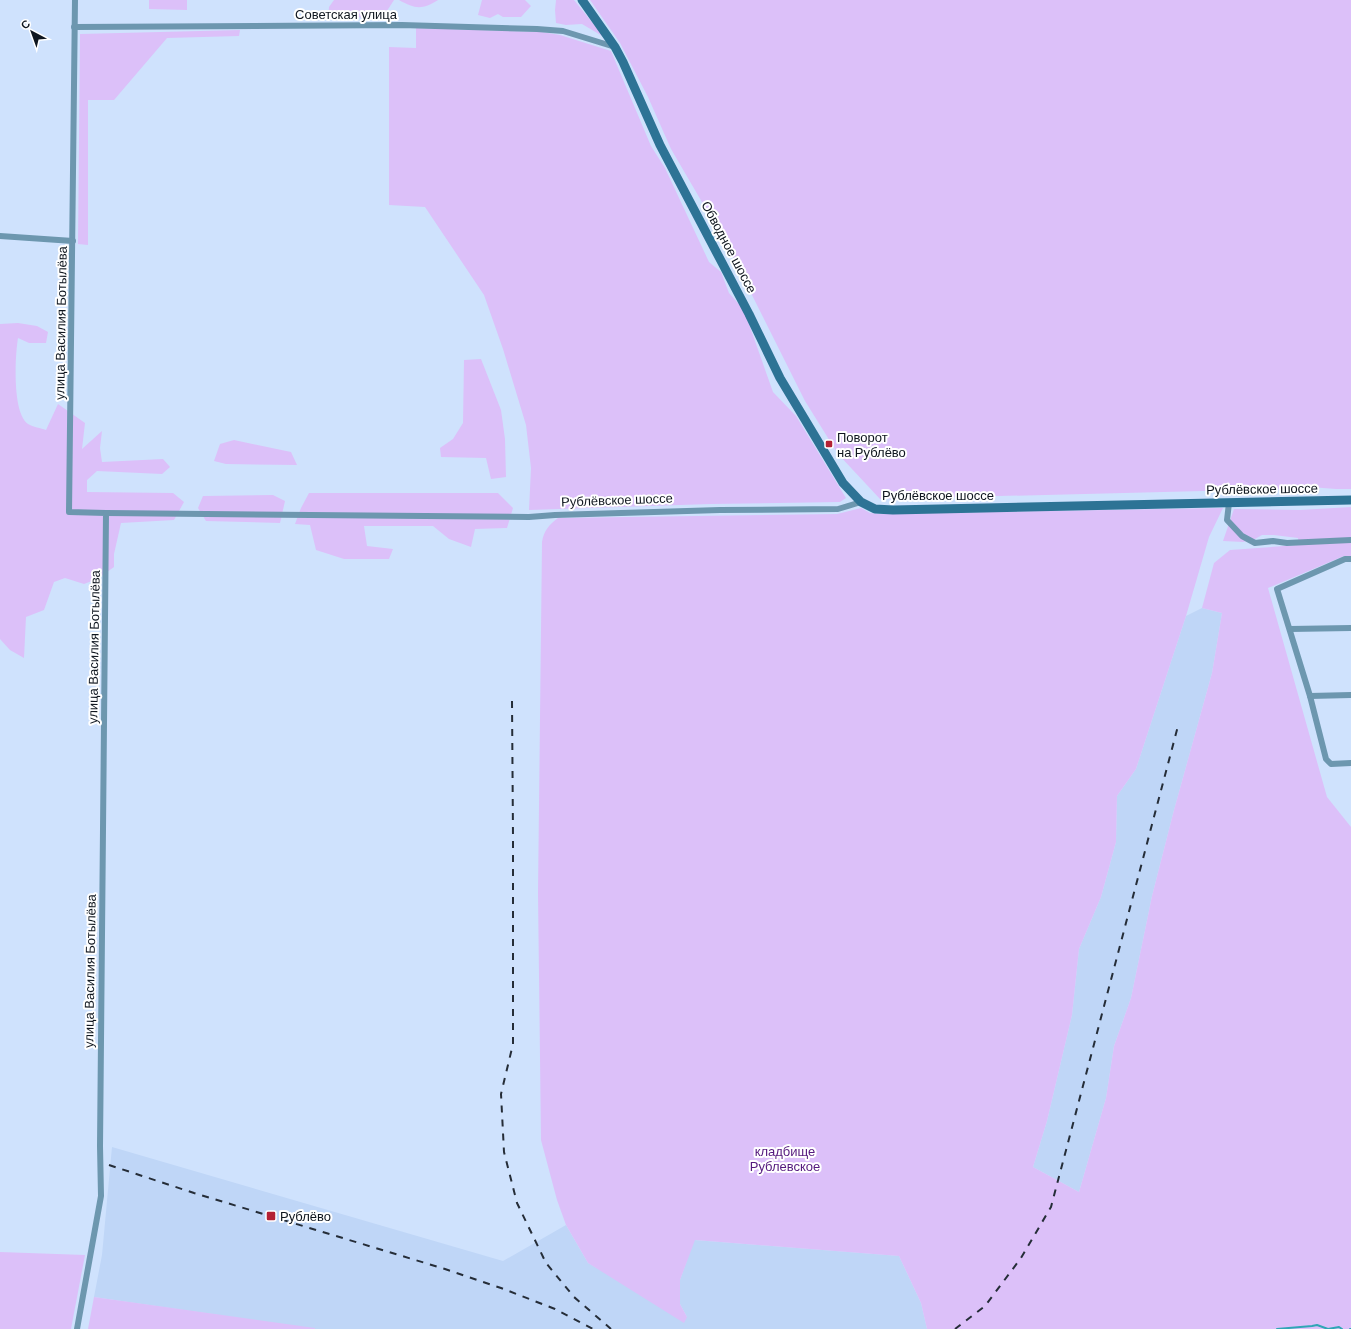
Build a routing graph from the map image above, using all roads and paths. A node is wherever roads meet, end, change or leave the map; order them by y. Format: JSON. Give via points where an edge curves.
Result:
{"nodes":[{"id":1,"x":75,"y":0,"type":"edge"},
{"id":2,"x":582,"y":0,"type":"edge"},
{"id":3,"x":74,"y":27,"type":"junction"},
{"id":4,"x":615,"y":47,"type":"junction"},
{"id":5,"x":0,"y":236,"type":"edge"},
{"id":6,"x":73,"y":241,"type":"junction"},
{"id":7,"x":1351,"y":500,"type":"edge"},
{"id":8,"x":861,"y":502,"type":"junction"},
{"id":9,"x":1229,"y":503,"type":"junction"},
{"id":10,"x":106,"y":513,"type":"junction"},
{"id":11,"x":1351,"y":540,"type":"edge"},
{"id":12,"x":1351,"y":559,"type":"edge"},
{"id":13,"x":1351,"y":628,"type":"edge"},
{"id":14,"x":1290,"y":629,"type":"junction"},
{"id":15,"x":1351,"y":695,"type":"edge"},
{"id":16,"x":1310,"y":696,"type":"junction"},
{"id":17,"x":1351,"y":763,"type":"edge"},
{"id":18,"x":77,"y":1329,"type":"edge"}],
"edges":[{"from":1,"to":3,"type":"street","name":"улица Василия Ботылёва"},
{"from":2,"to":4,"type":"street","name":"Обводное шоссе"},
{"from":3,"to":4,"type":"street","name":"Советская улица","via":[[402,25],[537,29],[564,31]]},
{"from":3,"to":6,"type":"street","name":"улица Василия Ботылёва"},
{"from":4,"to":8,"type":"street","name":"Обводное шоссе","via":[[660,146],[750,314],[780,378],[843,483]]},
{"from":5,"to":6,"type":"street"},
{"from":6,"to":10,"type":"street","name":"улица Василия Ботылёва","via":[[69,512]]},
{"from":7,"to":9,"type":"street","name":"Рублёвское шоссе"},
{"from":8,"to":9,"type":"street","name":"Рублёвское шоссе","via":[[875,509],[893,510]]},
{"from":8,"to":10,"type":"street","name":"Рублёвское шоссе","via":[[838,509],[720,510],[529,517]]},
{"from":9,"to":11,"type":"street","via":[[1227,520],[1242,536],[1255,543]]},
{"from":10,"to":18,"type":"street","name":"улица Василия Ботылёва","via":[[101,1196]]},
{"from":12,"to":14,"type":"street","via":[[1277,589]]},
{"from":13,"to":14,"type":"street"},
{"from":14,"to":16,"type":"street"},
{"from":15,"to":16,"type":"street"},
{"from":16,"to":17,"type":"street","via":[[1328,762]]}]}
